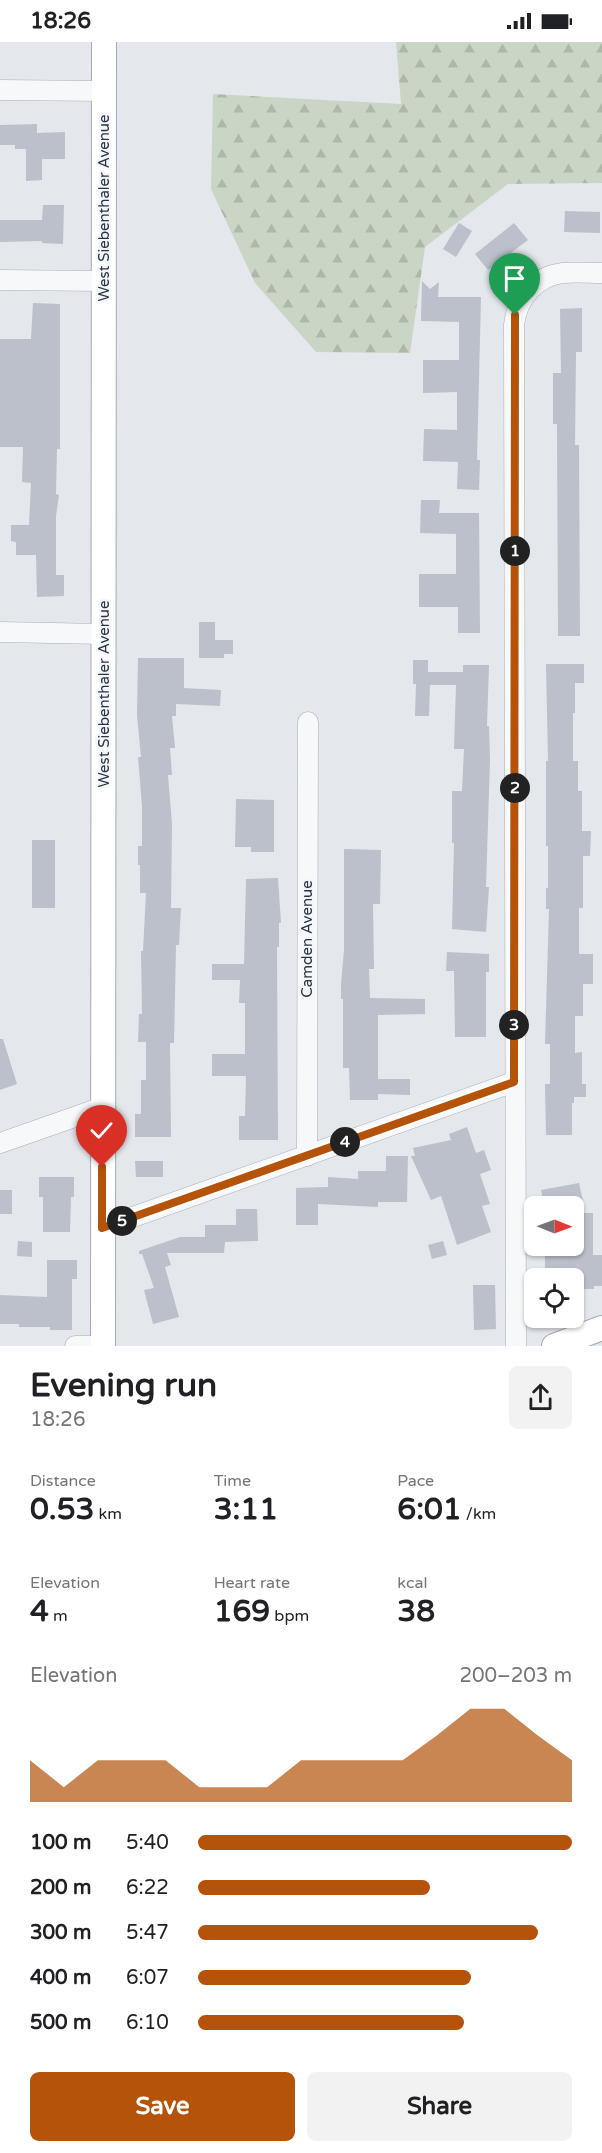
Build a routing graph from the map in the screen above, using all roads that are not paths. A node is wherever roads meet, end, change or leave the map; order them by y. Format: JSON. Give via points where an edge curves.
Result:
{"nodes":[{"id":1,"x":104,"y":42,"type":"edge"},
{"id":2,"x":0,"y":90,"type":"edge"},
{"id":3,"x":104,"y":91,"type":"junction"},
{"id":4,"x":602,"y":273,"type":"edge"},
{"id":5,"x":0,"y":280,"type":"edge"},
{"id":6,"x":104,"y":281,"type":"junction"},
{"id":7,"x":0,"y":632,"type":"edge"},
{"id":8,"x":104,"y":634,"type":"junction"},
{"id":9,"x":308,"y":722,"type":"dead end"},
{"id":10,"x":514,"y":1082,"type":"junction"},
{"id":11,"x":103,"y":1107,"type":"junction"},
{"id":12,"x":0,"y":1143,"type":"edge"},
{"id":13,"x":307,"y":1156,"type":"junction"},
{"id":14,"x":102,"y":1228,"type":"junction"},
{"id":15,"x":602,"y":1329,"type":"edge"},
{"id":16,"x":580,"y":1341,"type":"edge"},
{"id":17,"x":75,"y":1346,"type":"edge"},
{"id":18,"x":103,"y":1346,"type":"edge"},
{"id":19,"x":516,"y":1346,"type":"edge"},
{"id":20,"x":554,"y":1346,"type":"edge"}],
"edges":[{"from":1,"to":3,"type":"main road","name":"West Siebenthaler Avenue"},
{"from":2,"to":3,"type":"street"},
{"from":3,"to":6,"type":"main road","name":"West Siebenthaler Avenue"},
{"from":4,"to":10,"type":"street","via":[[567,273],[545,278],[520,302],[514,325]]},
{"from":5,"to":6,"type":"street"},
{"from":6,"to":8,"type":"main road","name":"West Siebenthaler Avenue"},
{"from":7,"to":8,"type":"street"},
{"from":8,"to":11,"type":"main road","name":"West Siebenthaler Avenue"},
{"from":9,"to":13,"type":"street","name":"Camden Avenue"},
{"from":10,"to":13,"type":"street"},
{"from":10,"to":19,"type":"street"},
{"from":11,"to":12,"type":"street"},
{"from":11,"to":14,"type":"main road","name":"West Siebenthaler Avenue"},
{"from":13,"to":14,"type":"street"},
{"from":14,"to":18,"type":"main road","name":"West Siebenthaler Avenue"},
{"from":15,"to":16,"type":"main road"},
{"from":16,"to":20,"type":"main road"},
{"from":17,"to":18,"type":"street"}]}
